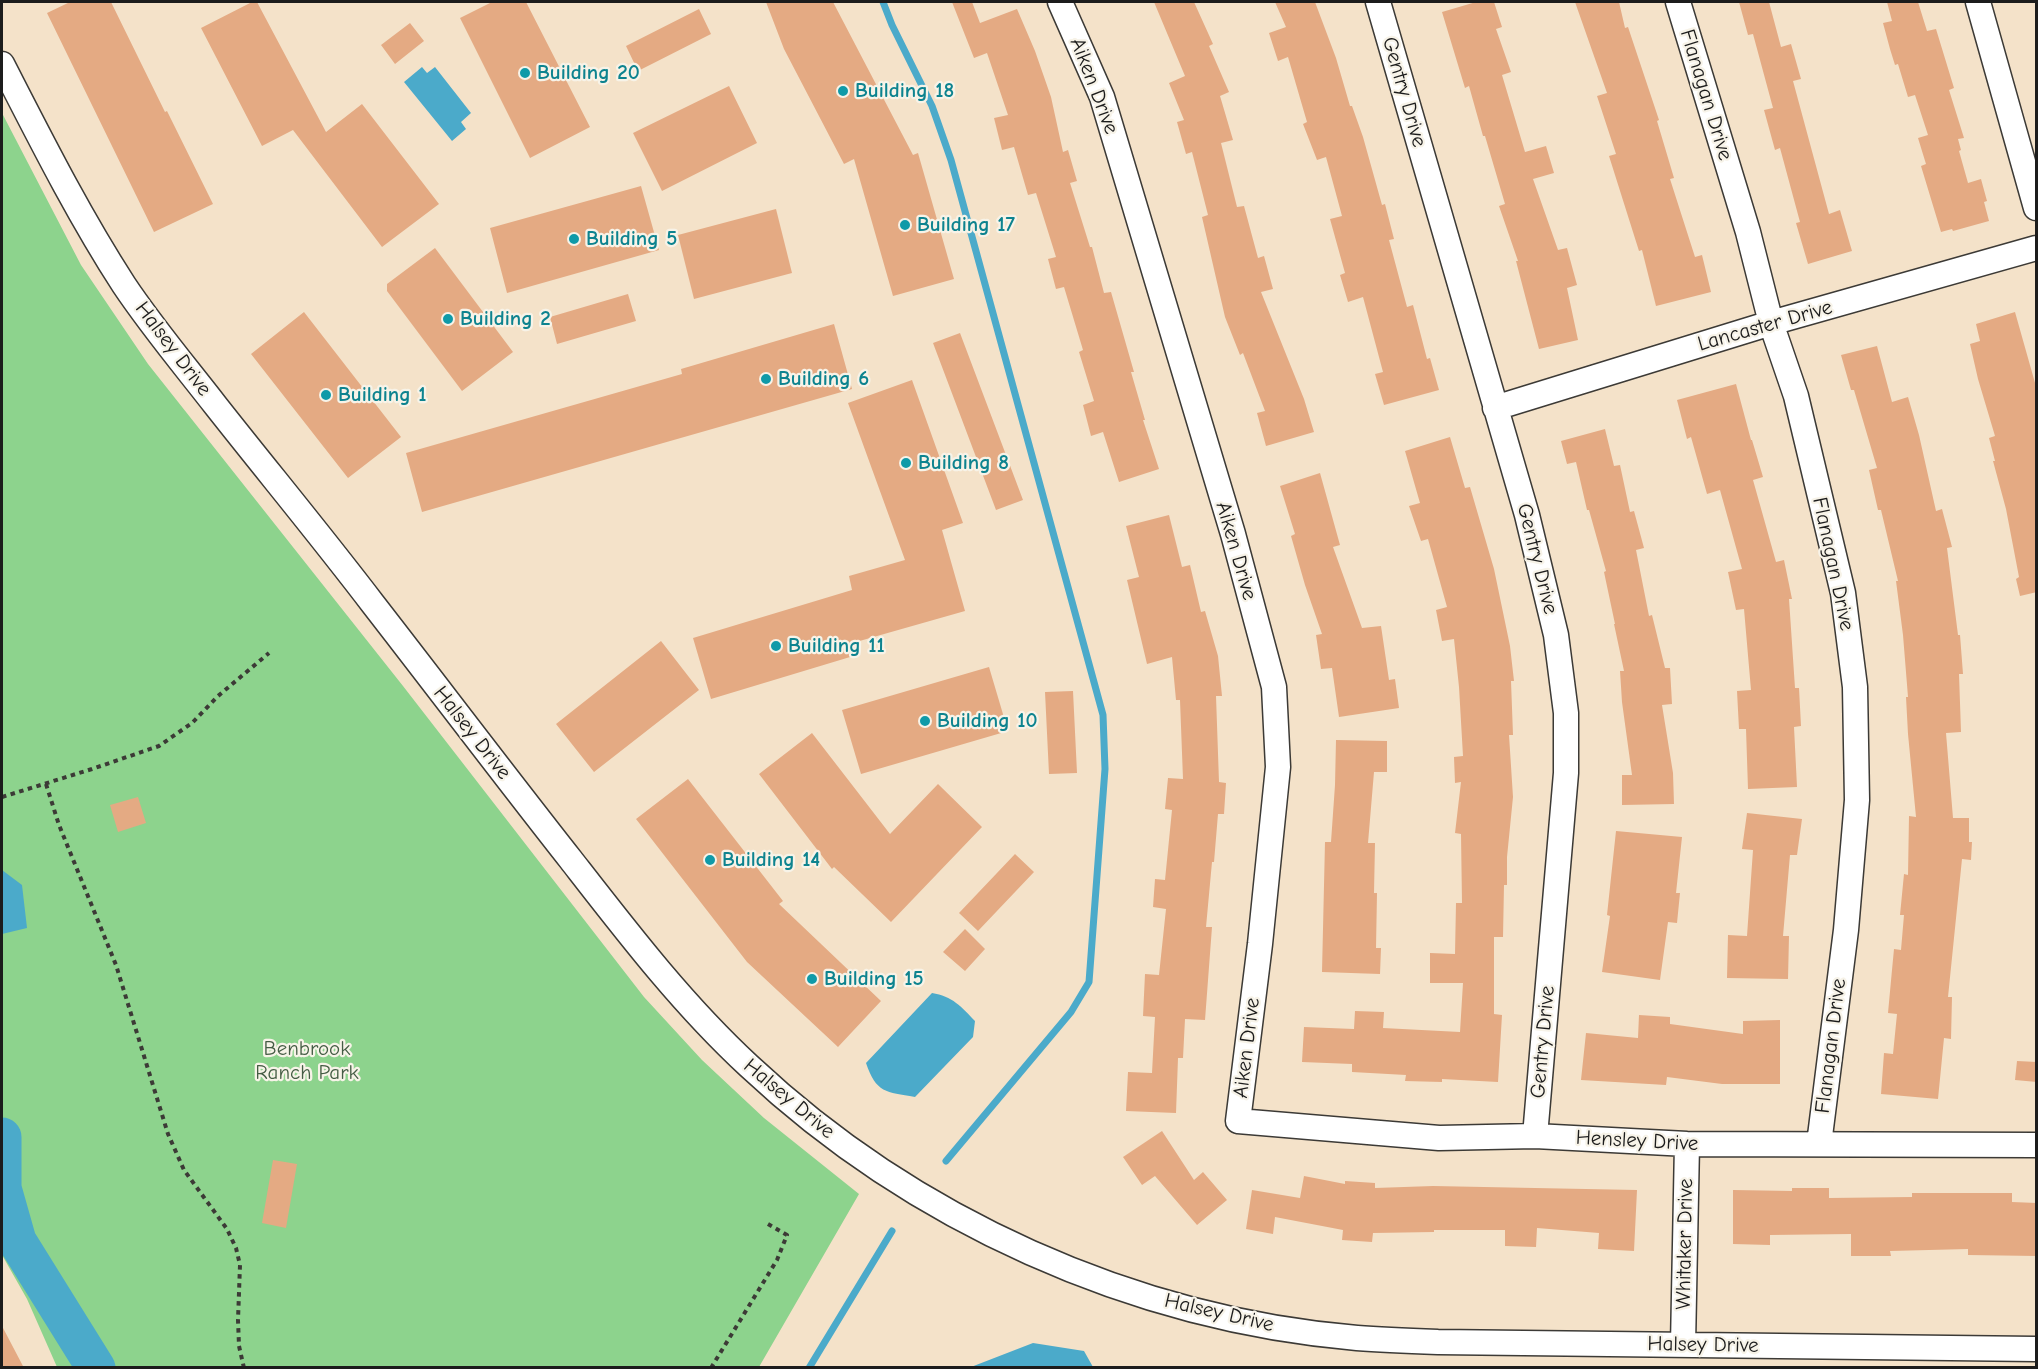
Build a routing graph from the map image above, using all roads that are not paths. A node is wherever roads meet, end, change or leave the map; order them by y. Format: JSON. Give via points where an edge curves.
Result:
{"nodes":[{"id":1,"x":1060,"y":2,"type":"edge"},
{"id":2,"x":1378,"y":2,"type":"edge"},
{"id":3,"x":1678,"y":2,"type":"edge"},
{"id":4,"x":1978,"y":2,"type":"edge"},
{"id":5,"x":2,"y":64,"type":"edge"},
{"id":6,"x":2037,"y":208,"type":"edge"},
{"id":7,"x":2037,"y":248,"type":"edge"},
{"id":8,"x":1771,"y":323,"type":"junction"},
{"id":9,"x":1495,"y":408,"type":"junction"},
{"id":10,"x":1238,"y":1121,"type":"joint"},
{"id":11,"x":1535,"y":1136,"type":"junction"},
{"id":12,"x":1687,"y":1144,"type":"junction"},
{"id":13,"x":1819,"y":1144,"type":"junction"},
{"id":14,"x":2037,"y":1145,"type":"edge"},
{"id":15,"x":1683,"y":1345,"type":"junction"},
{"id":16,"x":2037,"y":1349,"type":"edge"}],
"edges":[{"from":1,"to":10,"type":"street","name":"Aiken Drive","via":[[1102,97],[1233,534],[1274,687],[1278,767]]},
{"from":2,"to":9,"type":"street","name":"Gentry Drive"},
{"from":3,"to":8,"type":"street","name":"Flanagan Drive","via":[[1748,232]]},
{"from":4,"to":6,"type":"street"},
{"from":5,"to":15,"type":"street","name":"Halsey Drive","via":[[102,248],[153,325],[654,968],[748,1065],[854,1153],[935,1204],[1025,1250],[1143,1295],[1226,1317],[1311,1333],[1396,1341]]},
{"from":7,"to":8,"type":"street","name":"Lancaster Drive"},
{"from":8,"to":9,"type":"street","name":"Lancaster Drive"},
{"from":8,"to":13,"type":"street","name":"Flanagan Drive","via":[[1796,396],[1843,593],[1855,687],[1856,812],[1846,930]]},
{"from":9,"to":11,"type":"street","name":"Gentry Drive","via":[[1554,624],[1566,713],[1566,773]]},
{"from":10,"to":11,"type":"street","name":"Hensley Drive","via":[[1439,1138]]},
{"from":11,"to":12,"type":"street","name":"Hensley Drive"},
{"from":12,"to":13,"type":"street","name":"Hensley Drive"},
{"from":12,"to":15,"type":"street","name":"Whitaker Drive"},
{"from":13,"to":14,"type":"street","name":"Hensley Drive"},
{"from":15,"to":16,"type":"street","name":"Halsey Drive"}]}
